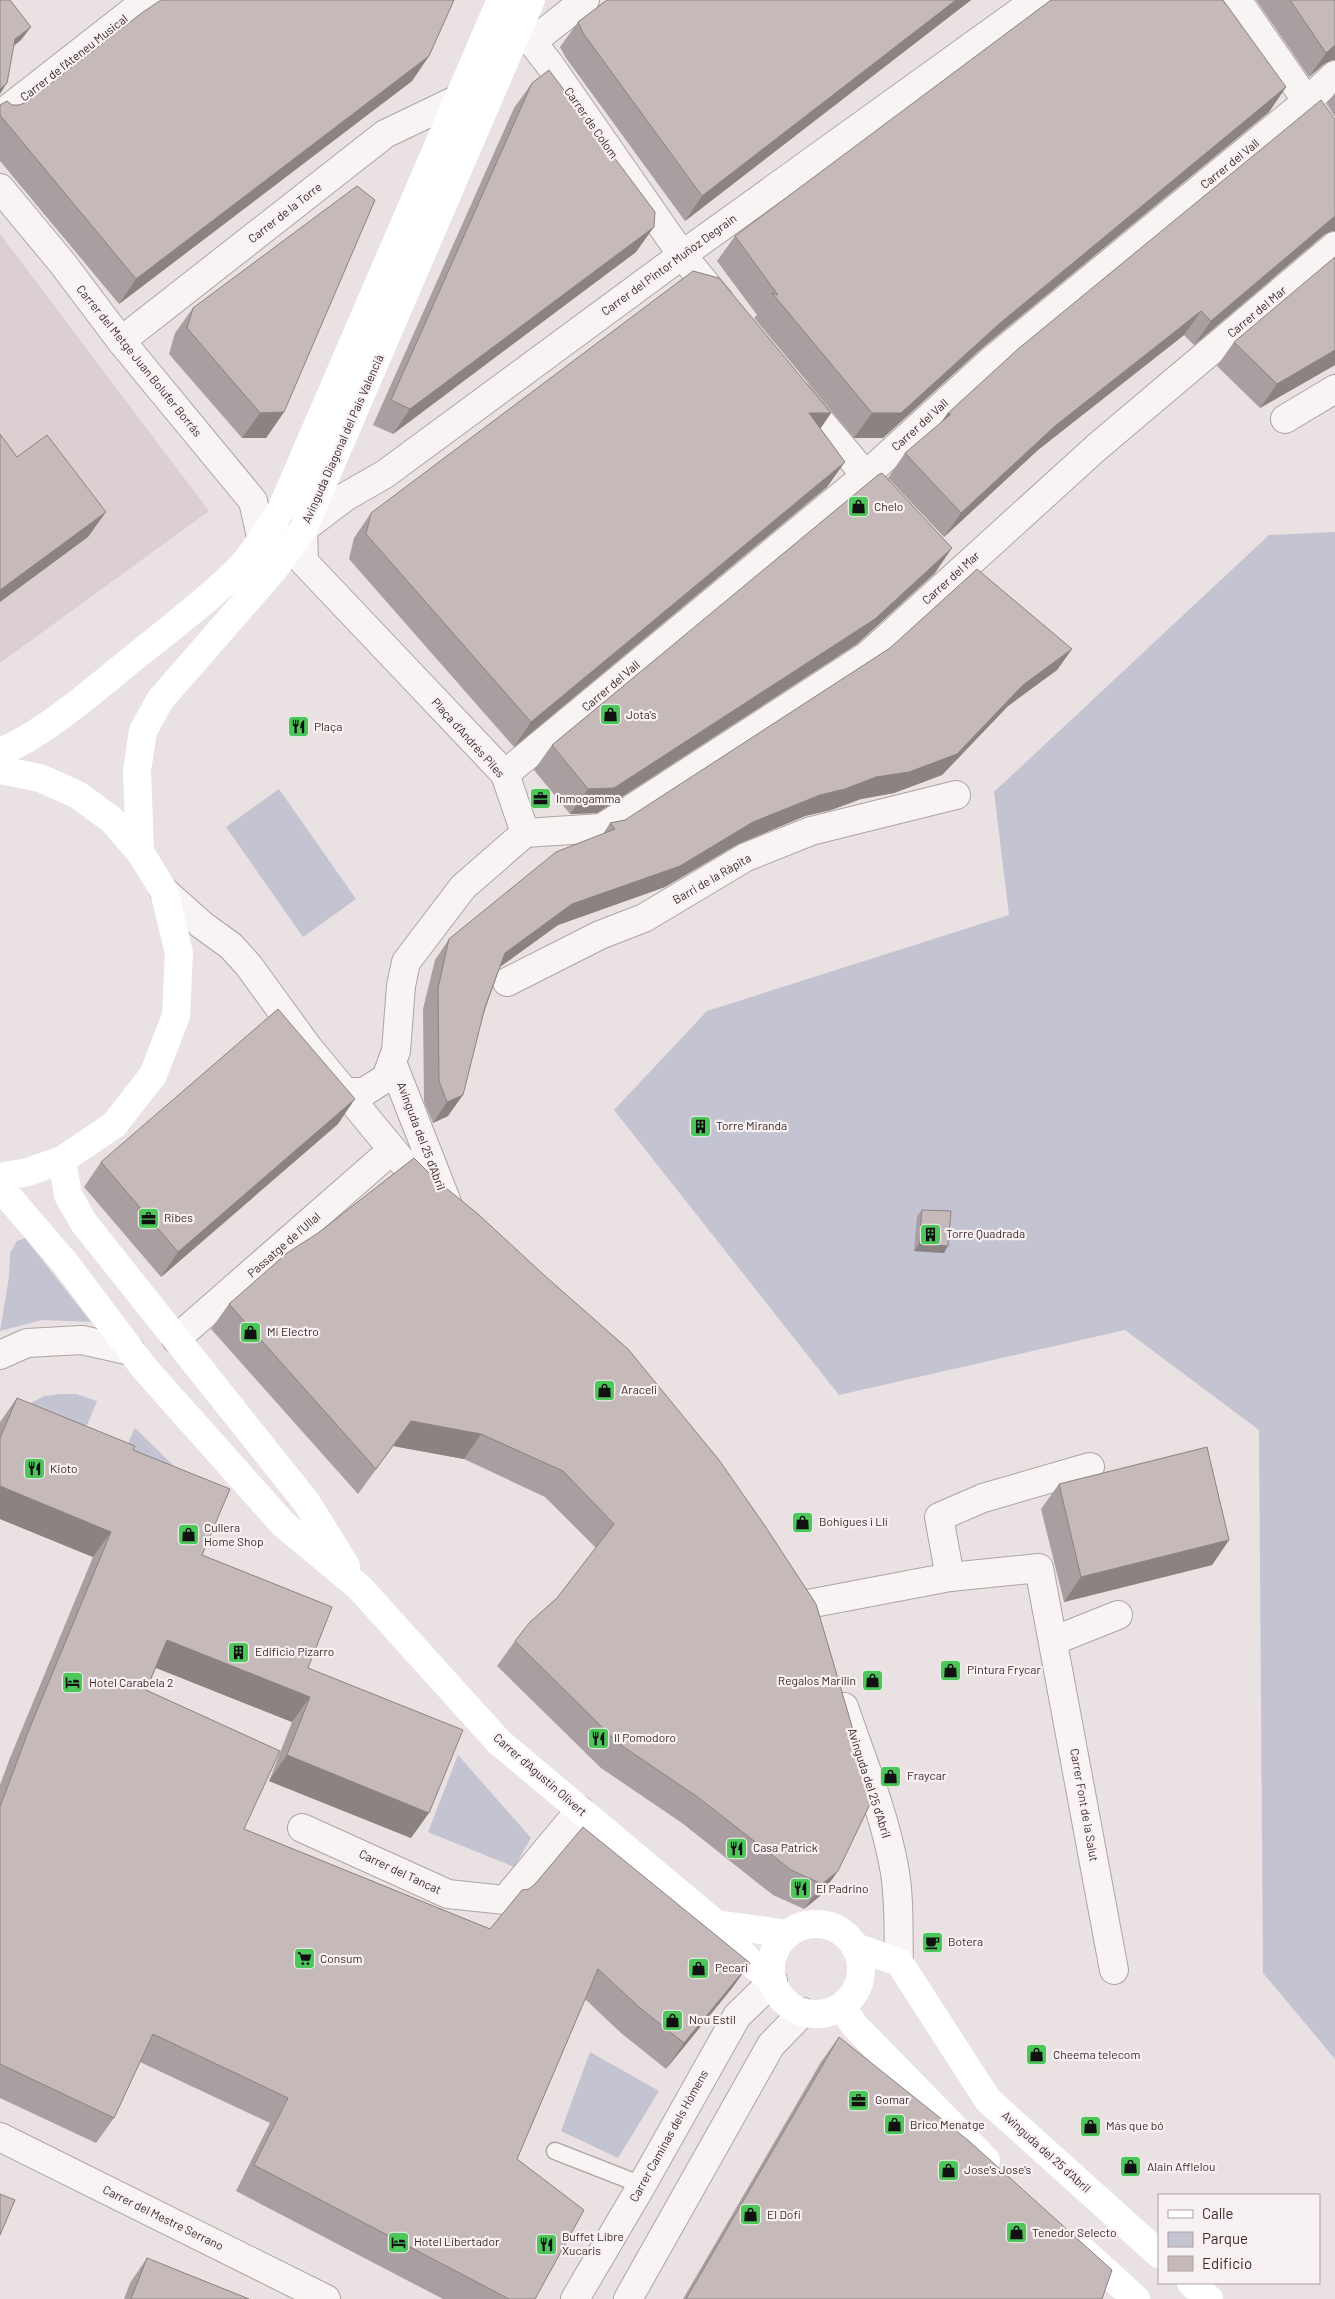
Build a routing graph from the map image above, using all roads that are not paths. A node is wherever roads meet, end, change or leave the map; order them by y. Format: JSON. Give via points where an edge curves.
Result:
{"nodes":[{"id":1,"x":147,"y":0,"type":"edge"},
{"id":2,"x":531,"y":0,"type":"edge"},
{"id":3,"x":585,"y":0,"type":"edge"},
{"id":4,"x":1036,"y":0,"type":"edge"},
{"id":5,"x":1237,"y":0,"type":"edge"},
{"id":6,"x":496,"y":3,"type":"edge"},
{"id":7,"x":525,"y":36,"type":"junction"},
{"id":8,"x":1335,"y":75,"type":"edge"},
{"id":9,"x":458,"y":99,"type":"junction"},
{"id":10,"x":1306,"y":102,"type":"junction"},
{"id":11,"x":0,"y":116,"type":"edge"},
{"id":12,"x":1335,"y":142,"type":"edge"},
{"id":13,"x":0,"y":188,"type":"edge"},
{"id":14,"x":1335,"y":246,"type":"edge"},
{"id":15,"x":682,"y":255,"type":"junction"},
{"id":16,"x":733,"y":316,"type":"edge"},
{"id":17,"x":121,"y":342,"type":"junction"},
{"id":18,"x":783,"y":377,"type":"edge"},
{"id":19,"x":1335,"y":388,"type":"edge"},
{"id":20,"x":1285,"y":419,"type":"dead end"},
{"id":21,"x":865,"y":476,"type":"junction"},
{"id":22,"x":898,"y":510,"type":"edge"},
{"id":23,"x":303,"y":530,"type":"junction"},
{"id":24,"x":262,"y":541,"type":"junction"},
{"id":25,"x":0,"y":752,"type":"edge"},
{"id":26,"x":0,"y":770,"type":"edge"},
{"id":27,"x":505,"y":774,"type":"junction"},
{"id":28,"x":956,"y":795,"type":"dead end"},
{"id":29,"x":525,"y":832,"type":"junction"},
{"id":30,"x":140,"y":852,"type":"junction"},
{"id":31,"x":164,"y":892,"type":"junction"},
{"id":32,"x":507,"y":982,"type":"dead end"},
{"id":33,"x":392,"y":1062,"type":"junction"},
{"id":34,"x":345,"y":1092,"type":"junction"},
{"id":35,"x":392,"y":1150,"type":"junction"},
{"id":36,"x":62,"y":1160,"type":"junction"},
{"id":37,"x":0,"y":1177,"type":"edge"},
{"id":38,"x":0,"y":1187,"type":"edge"},
{"id":39,"x":176,"y":1339,"type":"junction"},
{"id":40,"x":131,"y":1351,"type":"junction"},
{"id":41,"x":0,"y":1355,"type":"edge"},
{"id":42,"x":1090,"y":1467,"type":"dead end"},
{"id":43,"x":950,"y":1577,"type":"junction"},
{"id":44,"x":793,"y":1580,"type":"edge"},
{"id":45,"x":359,"y":1587,"type":"junction"},
{"id":46,"x":1118,"y":1615,"type":"dead end"},
{"id":47,"x":1053,"y":1641,"type":"junction"},
{"id":48,"x":834,"y":1680,"type":"edge"},
{"id":49,"x":580,"y":1810,"type":"junction"},
{"id":50,"x":302,"y":1828,"type":"dead end"},
{"id":51,"x":716,"y":1924,"type":"junction"},
{"id":52,"x":788,"y":1934,"type":"junction"},
{"id":53,"x":855,"y":1946,"type":"junction"},
{"id":54,"x":900,"y":1962,"type":"junction"},
{"id":55,"x":1114,"y":1970,"type":"dead end"},
{"id":56,"x":773,"y":1981,"type":"junction"},
{"id":57,"x":842,"y":2006,"type":"junction"},
{"id":58,"x":803,"y":2012,"type":"junction"},
{"id":59,"x":0,"y":2137,"type":"edge"},
{"id":60,"x":555,"y":2151,"type":"dead end"},
{"id":61,"x":1003,"y":2177,"type":"edge"},
{"id":62,"x":642,"y":2185,"type":"junction"},
{"id":63,"x":1066,"y":2235,"type":"edge"},
{"id":64,"x":1158,"y":2253,"type":"edge"},
{"id":65,"x":1191,"y":2284,"type":"edge"},
{"id":66,"x":1125,"y":2294,"type":"edge"},
{"id":67,"x":326,"y":2299,"type":"edge"},
{"id":68,"x":575,"y":2299,"type":"edge"},
{"id":69,"x":628,"y":2299,"type":"edge"},
{"id":70,"x":1208,"y":2299,"type":"edge"}],
"edges":[{"from":1,"to":11,"type":"street","name":"Carrer de l'Ateneu Musical"},
{"from":2,"to":7,"type":"street","name":"Avinguda Diagonal del País Valencià"},
{"from":3,"to":7,"type":"street"},
{"from":4,"to":15,"type":"street","name":"Carrer del Pintor Muñoz Degrain"},
{"from":5,"to":10,"type":"street"},
{"from":6,"to":7,"type":"street","name":"Carrer de Colom"},
{"from":6,"to":9,"type":"street"},
{"from":7,"to":15,"type":"street","name":"Carrer de Colom","via":[[550,65]]},
{"from":7,"to":23,"type":"street","name":"Avinguda Diagonal del País Valencià"},
{"from":8,"to":10,"type":"street","name":"Carrer del Vall"},
{"from":9,"to":17,"type":"street","name":"Carrer de la Torre","via":[[385,134]]},
{"from":9,"to":24,"type":"street","via":[[289,492]]},
{"from":10,"to":12,"type":"street"},
{"from":10,"to":21,"type":"street","name":"Carrer del Vall","via":[[991,361]]},
{"from":13,"to":17,"type":"street","name":"Carrer del Metge Juan Bolufer Borrás","via":[[63,264]]},
{"from":14,"to":29,"type":"street","name":"Carrer del Mar","via":[[1097,447],[949,566],[867,656],[602,828]]},
{"from":15,"to":16,"type":"street","name":"Carrer de Colom"},
{"from":15,"to":23,"type":"street","name":"Carrer del Pintor Muñoz Degrain","via":[[393,469],[346,497]]},
{"from":17,"to":24,"type":"street","name":"Carrer del Metge Juan Bolufer Borrás","via":[[253,501]]},
{"from":18,"to":21,"type":"street"},
{"from":19,"to":20,"type":"street"},
{"from":21,"to":22,"type":"street"},
{"from":21,"to":27,"type":"street","name":"Carrer del Vall"},
{"from":23,"to":27,"type":"street","name":"Plaça d'Andrés Piles","via":[[304,562]]},
{"from":23,"to":30,"type":"street","name":"Avinguda Diagonal del País Valencià","via":[[275,568],[160,700],[143,731],[137,771]]},
{"from":24,"to":25,"type":"street","via":[[239,569],[116,673],[21,744]]},
{"from":26,"to":30,"type":"street","via":[[40,778],[78,795],[112,820]]},
{"from":27,"to":29,"type":"street","name":"Plaça d'Andrés Piles"},
{"from":28,"to":32,"type":"street","name":"Barri de la Ràpita","via":[[811,832],[746,857],[644,918],[600,935]]},
{"from":29,"to":33,"type":"street","via":[[463,887],[406,962]]},
{"from":30,"to":31,"type":"street"},
{"from":31,"to":34,"type":"street","name":"Avinguda del 25 d'Abril","via":[[231,946],[250,966],[307,1046]]},
{"from":31,"to":36,"type":"street","via":[[179,953],[176,1016],[170,1033],[153,1075],[114,1125]]},
{"from":33,"to":34,"type":"street","via":[[386,1078],[364,1092]]},
{"from":33,"to":35,"type":"street","name":"Avinguda del 25 d'Abril","via":[[457,1216],[426,1192]]},
{"from":34,"to":35,"type":"street","name":"Avinguda del 25 d'Abril"},
{"from":35,"to":39,"type":"street","name":"Passatge de l'Ullal"},
{"from":36,"to":37,"type":"street","via":[[28,1172]]},
{"from":36,"to":39,"type":"street","via":[[68,1195],[84,1223]]},
{"from":38,"to":40,"type":"street","via":[[66,1264]]},
{"from":39,"to":45,"type":"street","via":[[307,1503]]},
{"from":40,"to":41,"type":"street","via":[[82,1340],[28,1343]]},
{"from":40,"to":45,"type":"street","via":[[283,1524]]},
{"from":42,"to":43,"type":"street","via":[[983,1498],[939,1517]]},
{"from":43,"to":44,"type":"street","name":"Carrer Font de la Salut","via":[[811,1614]]},
{"from":43,"to":47,"type":"street","name":"Carrer Font de la Salut","via":[[1039,1568]]},
{"from":45,"to":49,"type":"street","name":"Carrer d'Agustin Olivert","via":[[499,1742]]},
{"from":46,"to":47,"type":"street"},
{"from":47,"to":55,"type":"street","name":"Carrer Font de la Salut"},
{"from":48,"to":54,"type":"street","name":"Avinguda del 25 d'Abril","via":[[881,1815],[894,1867]]},
{"from":49,"to":50,"type":"street","name":"Carrer del Tancat","via":[[505,1900],[448,1894]]},
{"from":49,"to":51,"type":"street","name":"Carrer d'Agustin Olivert"},
{"from":51,"to":52,"type":"street"},
{"from":51,"to":56,"type":"street","name":"Carrer d'Agustin Olivert","via":[[748,1961]]},
{"from":52,"to":53,"type":"street","via":[[816,1924],[844,1934]]},
{"from":52,"to":56,"type":"street","via":[[775,1950],[771,1971]]},
{"from":53,"to":54,"type":"street"},
{"from":53,"to":57,"type":"street","via":[[860,1956],[860,1979]]},
{"from":54,"to":64,"type":"street","name":"Avinguda del 25 d'Abril","via":[[988,2100]]},
{"from":56,"to":58,"type":"street","via":[[779,1995],[790,2006]]},
{"from":56,"to":62,"type":"street","name":"Carrer Caminas dels Hòmens","via":[[736,2016]]},
{"from":57,"to":58,"type":"street","via":[[823,2013]]},
{"from":57,"to":61,"type":"street","via":[[854,2025]]},
{"from":58,"to":69,"type":"street","via":[[770,2045]]},
{"from":59,"to":67,"type":"street","name":"Carrer del Mestre Serrano"},
{"from":60,"to":62,"type":"lane"},
{"from":62,"to":68,"type":"street","name":"Carrer Caminas dels Hòmens"},
{"from":63,"to":66,"type":"street"},
{"from":65,"to":70,"type":"street"}]}
